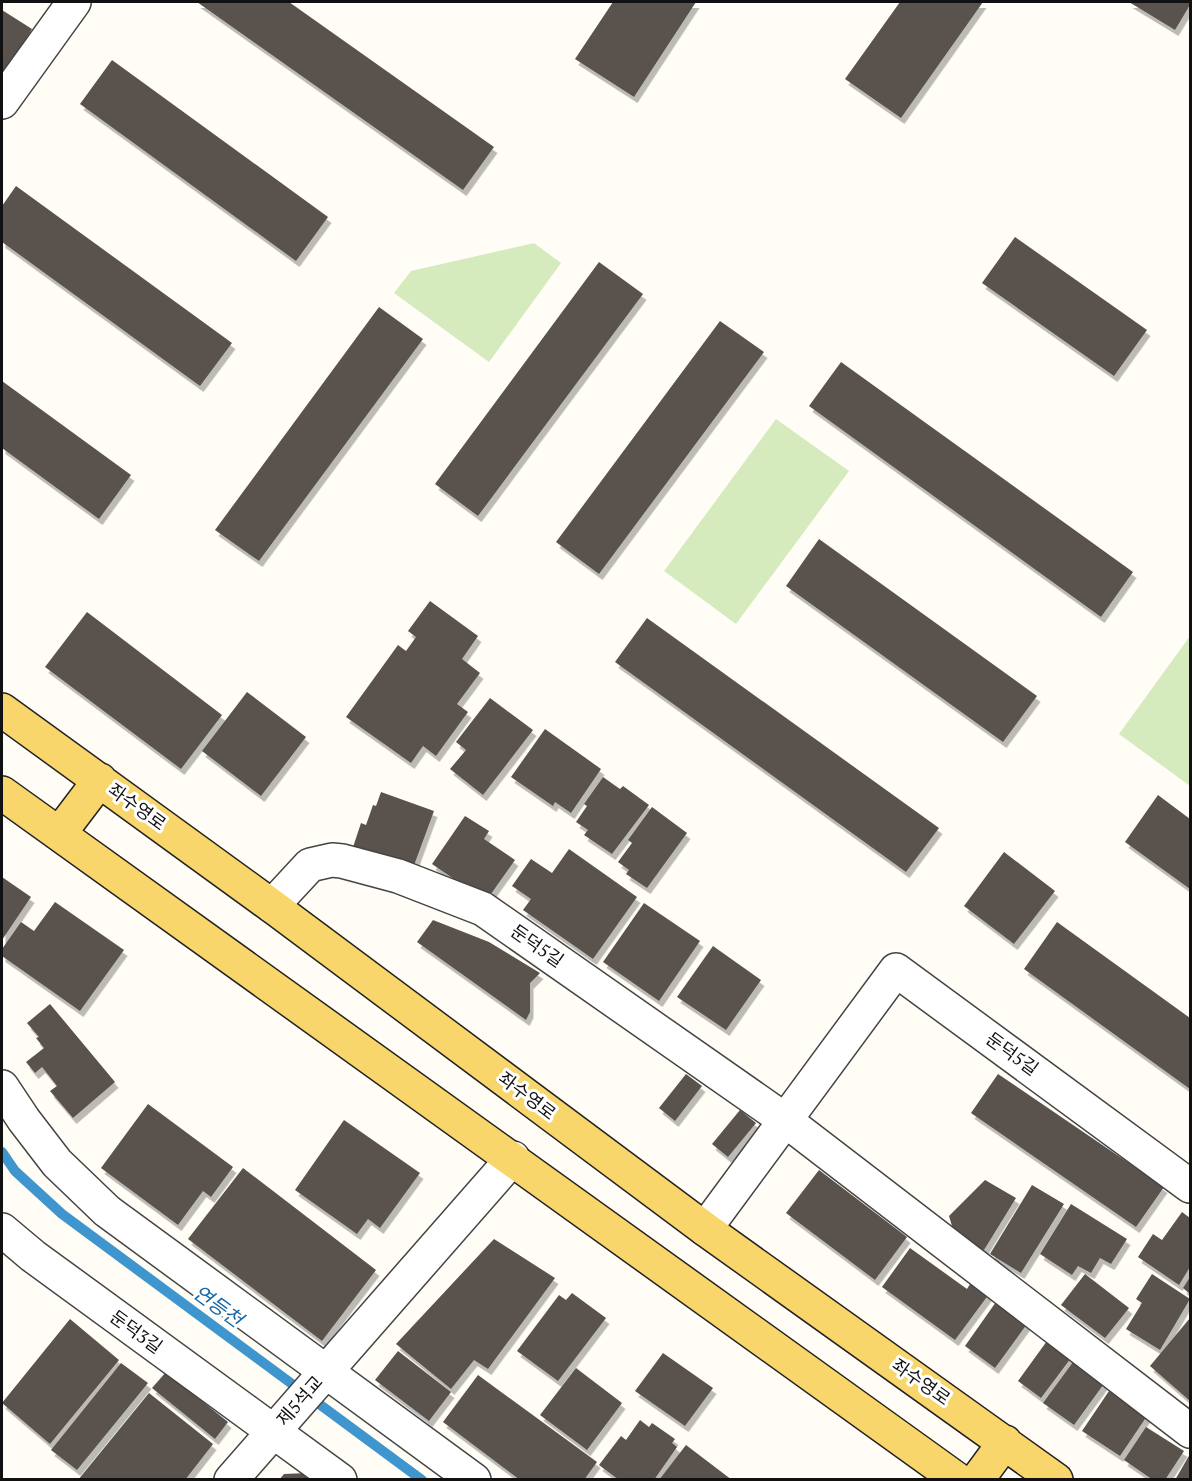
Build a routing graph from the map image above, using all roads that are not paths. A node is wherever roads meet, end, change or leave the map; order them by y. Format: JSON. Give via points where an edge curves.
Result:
{"nodes":[{"id":1,"x":74,"y":2,"type":"edge"},
{"id":2,"x":2,"y":102,"type":"edge"},
{"id":3,"x":2,"y":710,"type":"edge"},
{"id":4,"x":100,"y":780,"type":"junction"},
{"id":5,"x":2,"y":793,"type":"edge"},
{"id":6,"x":59,"y":834,"type":"junction"},
{"id":7,"x":272,"y":906,"type":"junction"},
{"id":8,"x":2,"y":1087,"type":"edge"},
{"id":9,"x":785,"y":1120,"type":"junction"},
{"id":10,"x":513,"y":1158,"type":"junction"},
{"id":11,"x":1191,"y":1186,"type":"edge"},
{"id":12,"x":705,"y":1229,"type":"junction"},
{"id":13,"x":2,"y":1230,"type":"edge"},
{"id":14,"x":326,"y":1370,"type":"junction"},
{"id":15,"x":273,"y":1431,"type":"junction"},
{"id":16,"x":1191,"y":1431,"type":"edge"},
{"id":17,"x":1005,"y":1442,"type":"junction"},
{"id":18,"x":231,"y":1479,"type":"edge"},
{"id":19,"x":340,"y":1479,"type":"edge"},
{"id":20,"x":474,"y":1479,"type":"edge"},
{"id":21,"x":958,"y":1479,"type":"edge"},
{"id":22,"x":977,"y":1479,"type":"edge"},
{"id":23,"x":1056,"y":1479,"type":"edge"}],
"edges":[{"from":1,"to":2,"type":"street"},
{"from":3,"to":4,"type":"main road","name":"좌수영로"},
{"from":4,"to":6,"type":"main road"},
{"from":4,"to":7,"type":"main road","name":"좌수영로"},
{"from":5,"to":6,"type":"main road"},
{"from":6,"to":10,"type":"main road"},
{"from":7,"to":9,"type":"street","name":"둔덕5길","via":[[310,865],[332,860],[398,876],[483,909]]},
{"from":7,"to":12,"type":"main road","name":"좌수영로"},
{"from":8,"to":14,"type":"street","via":[[57,1163],[107,1211]]},
{"from":9,"to":11,"type":"street","name":"둔덕5길","via":[[897,970]]},
{"from":9,"to":12,"type":"street","name":"둔덕5길"},
{"from":9,"to":16,"type":"street","name":"둔덕5길"},
{"from":10,"to":14,"type":"street"},
{"from":10,"to":21,"type":"main road"},
{"from":12,"to":17,"type":"main road","name":"좌수영로"},
{"from":13,"to":15,"type":"street","name":"둔덕3길"},
{"from":14,"to":15,"type":"street","name":"제5석교"},
{"from":14,"to":20,"type":"street"},
{"from":15,"to":18,"type":"street"},
{"from":15,"to":19,"type":"street","name":"둔덕3길"},
{"from":17,"to":22,"type":"main road"},
{"from":17,"to":23,"type":"main road","name":"좌수영로"}]}
